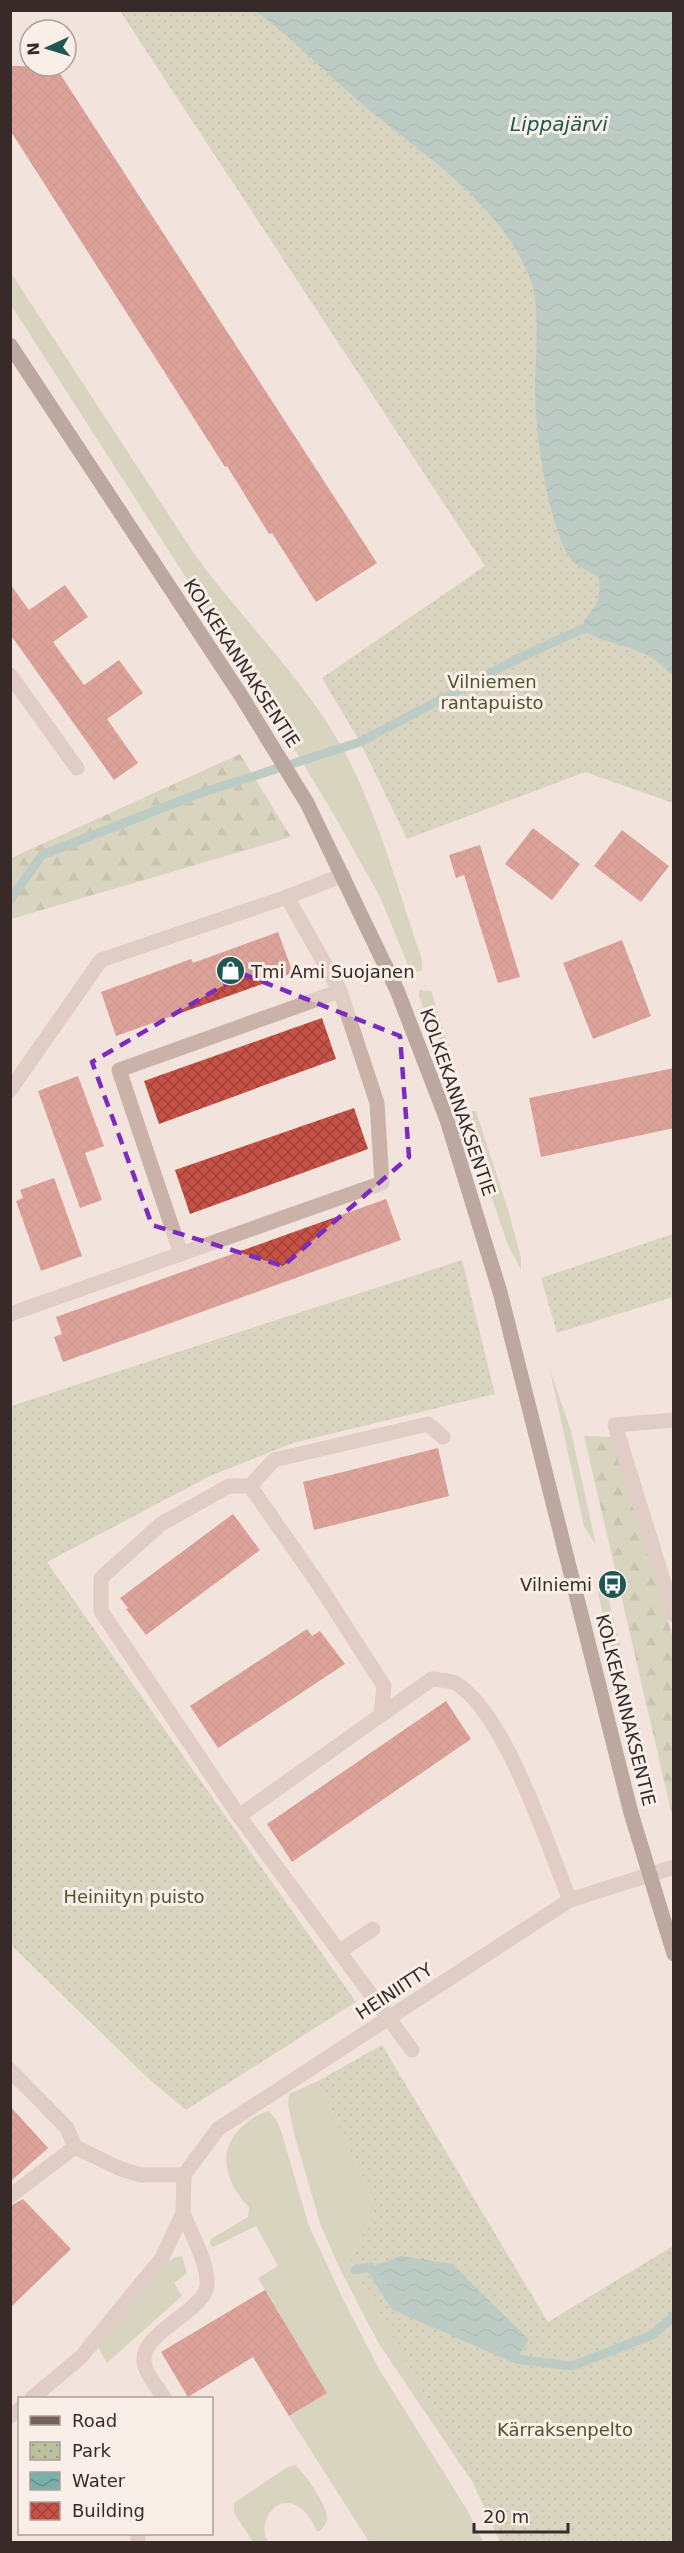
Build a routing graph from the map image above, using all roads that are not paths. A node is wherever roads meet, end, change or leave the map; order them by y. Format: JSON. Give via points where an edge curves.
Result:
{"nodes":[{"id":1,"x":10,"y":345,"type":"edge"},
{"id":2,"x":10,"y":675,"type":"edge"},
{"id":3,"x":77,"y":768,"type":"dead end"},
{"id":4,"x":343,"y":874,"type":"junction"},
{"id":5,"x":287,"y":897,"type":"junction"},
{"id":6,"x":340,"y":991,"type":"junction"},
{"id":7,"x":10,"y":1090,"type":"edge"},
{"id":8,"x":182,"y":1254,"type":"junction"},
{"id":9,"x":10,"y":1314,"type":"edge"},
{"id":10,"x":674,"y":1420,"type":"edge"},
{"id":11,"x":443,"y":1437,"type":"dead end"},
{"id":12,"x":250,"y":1486,"type":"junction"},
{"id":13,"x":674,"y":1615,"type":"edge"},
{"id":14,"x":381,"y":1715,"type":"junction"},
{"id":15,"x":239,"y":1816,"type":"junction"},
{"id":16,"x":674,"y":1867,"type":"edge"},
{"id":17,"x":649,"y":1875,"type":"junction"},
{"id":18,"x":570,"y":1900,"type":"junction"},
{"id":19,"x":373,"y":1929,"type":"dead end"},
{"id":20,"x":339,"y":1951,"type":"junction"},
{"id":21,"x":674,"y":1954,"type":"edge"},
{"id":22,"x":388,"y":2018,"type":"junction"},
{"id":23,"x":412,"y":2050,"type":"dead end"},
{"id":24,"x":10,"y":2070,"type":"edge"},
{"id":25,"x":75,"y":2147,"type":"junction"},
{"id":26,"x":183,"y":2175,"type":"junction"},
{"id":27,"x":10,"y":2196,"type":"edge"},
{"id":28,"x":183,"y":2212,"type":"junction"},
{"id":29,"x":33,"y":2397,"type":"edge"},
{"id":30,"x":163,"y":2397,"type":"edge"}],
"edges":[{"from":1,"to":4,"type":"main road","name":"KOLKEKANNAKSENTIE","via":[[240,694],[307,803]]},
{"from":2,"to":3,"type":"street"},
{"from":4,"to":5,"type":"street"},
{"from":4,"to":17,"type":"main road","name":"KOLKEKANNAKSENTIE","via":[[398,990],[442,1107],[496,1280]]},
{"from":5,"to":6,"type":"street"},
{"from":5,"to":7,"type":"street","via":[[101,960]]},
{"from":6,"to":8,"type":"street","via":[[377,1103],[382,1183]]},
{"from":6,"to":8,"type":"street","via":[[119,1070]]},
{"from":8,"to":9,"type":"street"},
{"from":10,"to":13,"type":"street","via":[[615,1425]]},
{"from":11,"to":12,"type":"street","via":[[428,1424],[273,1461]]},
{"from":12,"to":14,"type":"street","via":[[384,1686]]},
{"from":12,"to":15,"type":"street","via":[[229,1486],[161,1524],[101,1578],[101,1611]]},
{"from":14,"to":15,"type":"street"},
{"from":14,"to":18,"type":"street","via":[[432,1679],[453,1682],[476,1699],[512,1758]]},
{"from":15,"to":20,"type":"street"},
{"from":16,"to":17,"type":"street","name":"HEINIITTY"},
{"from":17,"to":18,"type":"street","name":"HEINIITTY"},
{"from":17,"to":21,"type":"main road","name":"KOLKEKANNAKSENTIE"},
{"from":18,"to":22,"type":"street","name":"HEINIITTY"},
{"from":19,"to":20,"type":"street"},
{"from":20,"to":22,"type":"street"},
{"from":22,"to":23,"type":"street"},
{"from":22,"to":26,"type":"street","name":"HEINIITTY","via":[[218,2129]]},
{"from":24,"to":25,"type":"street","via":[[67,2128]]},
{"from":25,"to":26,"type":"street","via":[[141,2175]]},
{"from":25,"to":27,"type":"street"},
{"from":26,"to":28,"type":"street"},
{"from":28,"to":29,"type":"street","via":[[162,2258],[81,2358]]},
{"from":28,"to":30,"type":"street","via":[[207,2275],[206,2290],[145,2351],[144,2365]]}]}
